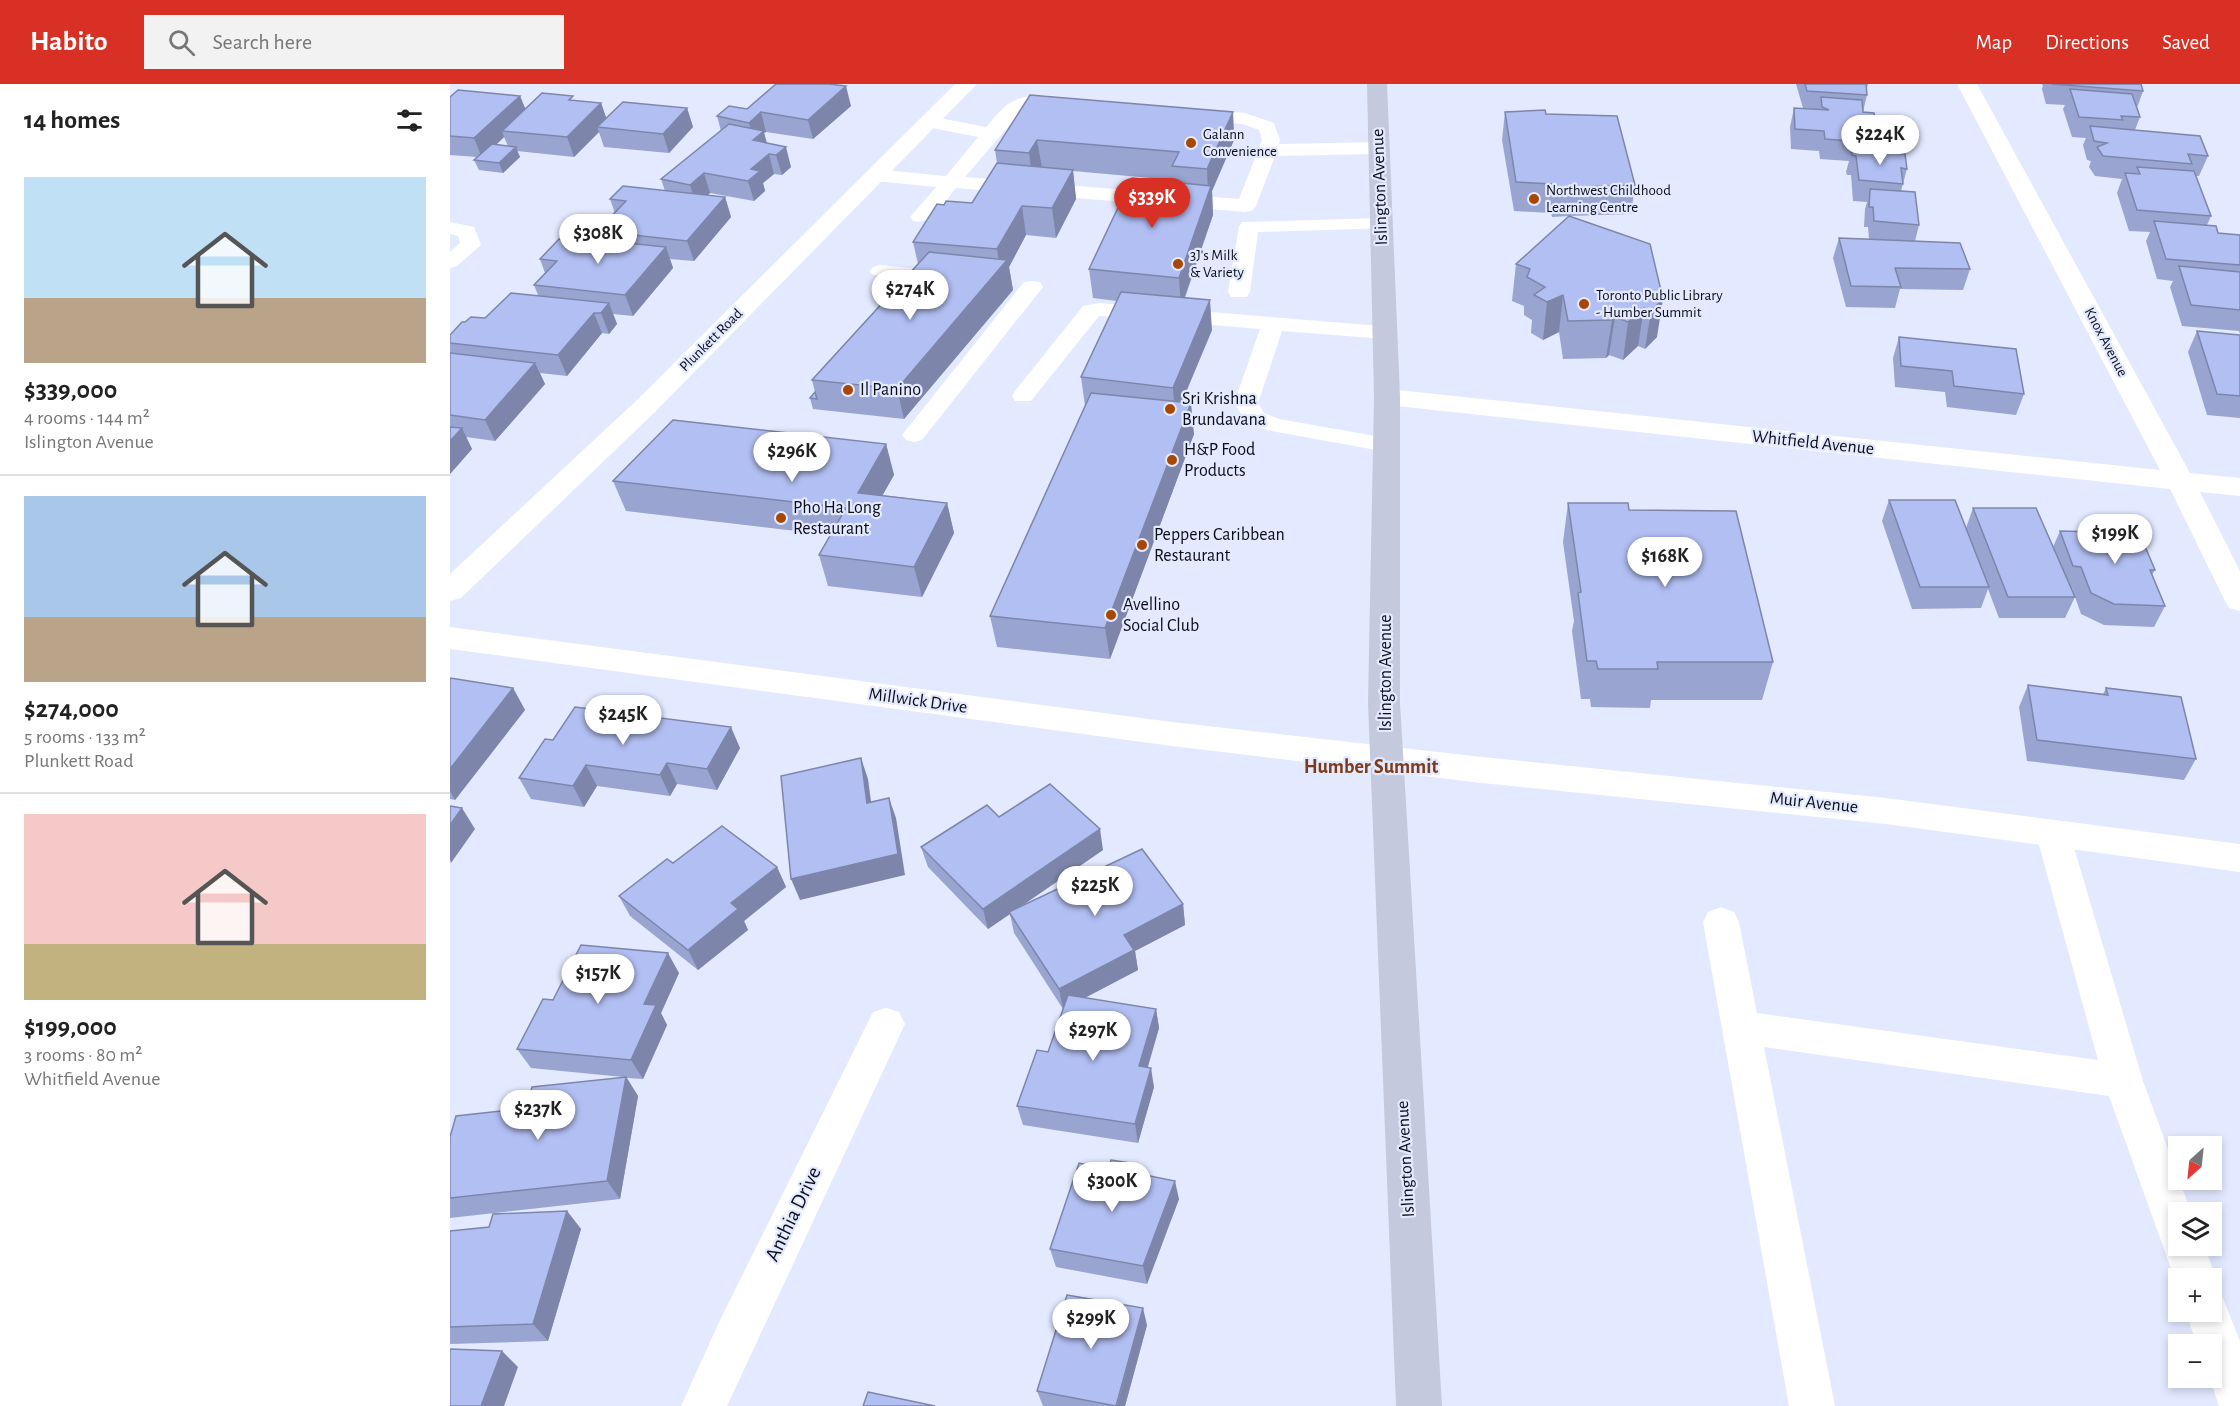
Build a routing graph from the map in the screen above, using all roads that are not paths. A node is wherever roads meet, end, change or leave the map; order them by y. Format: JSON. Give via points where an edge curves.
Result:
{"nodes":[{"id":1,"x":967,"y":84,"type":"edge"},
{"id":2,"x":1377,"y":84,"type":"edge"},
{"id":3,"x":1967,"y":84,"type":"edge"},
{"id":4,"x":928,"y":122,"type":"junction"},
{"id":5,"x":992,"y":134,"type":"junction"},
{"id":6,"x":1379,"y":148,"type":"junction"},
{"id":7,"x":1267,"y":150,"type":"junction"},
{"id":8,"x":875,"y":175,"type":"junction"},
{"id":9,"x":951,"y":182,"type":"junction"},
{"id":10,"x":920,"y":217,"type":"dead end"},
{"id":11,"x":1382,"y":224,"type":"junction"},
{"id":12,"x":450,"y":228,"type":"edge"},
{"id":13,"x":450,"y":262,"type":"edge"},
{"id":14,"x":880,"y":271,"type":"dead end"},
{"id":15,"x":962,"y":279,"type":"edge"},
{"id":16,"x":1009,"y":284,"type":"dead end"},
{"id":17,"x":1239,"y":292,"type":"dead end"},
{"id":18,"x":1273,"y":324,"type":"junction"},
{"id":19,"x":1385,"y":332,"type":"junction"},
{"id":20,"x":1023,"y":396,"type":"dead end"},
{"id":21,"x":1387,"y":398,"type":"junction"},
{"id":22,"x":914,"y":435,"type":"dead end"},
{"id":23,"x":1387,"y":445,"type":"junction"},
{"id":24,"x":2181,"y":482,"type":"junction"},
{"id":25,"x":2240,"y":487,"type":"edge"},
{"id":26,"x":450,"y":591,"type":"edge"},
{"id":27,"x":2240,"y":602,"type":"edge"},
{"id":28,"x":450,"y":638,"type":"edge"},
{"id":29,"x":1387,"y":760,"type":"junction"},
{"id":30,"x":2053,"y":834,"type":"junction"},
{"id":31,"x":2240,"y":858,"type":"edge"},
{"id":32,"x":1721,"y":922,"type":"dead end"},
{"id":33,"x":886,"y":1024,"type":"dead end"},
{"id":34,"x":1742,"y":1027,"type":"junction"},
{"id":35,"x":2123,"y":1081,"type":"junction"},
{"id":36,"x":2168,"y":1205,"type":"edge"},
{"id":37,"x":2211,"y":1322,"type":"edge"},
{"id":38,"x":2240,"y":1402,"type":"edge"},
{"id":39,"x":704,"y":1406,"type":"edge"},
{"id":40,"x":1419,"y":1406,"type":"edge"},
{"id":41,"x":1812,"y":1406,"type":"edge"}],
"edges":[{"from":1,"to":4,"type":"street","name":"Plunkett Road"},
{"from":2,"to":6,"type":"main road","name":"Islington Avenue"},
{"from":3,"to":24,"type":"street","name":"Knox Avenue"},
{"from":4,"to":5,"type":"lane"},
{"from":4,"to":8,"type":"street","name":"Plunkett Road"},
{"from":5,"to":7,"type":"lane","via":[[1014,106],[1043,101],[1245,119],[1268,127],[1271,140]]},
{"from":5,"to":9,"type":"lane"},
{"from":6,"to":7,"type":"lane"},
{"from":6,"to":11,"type":"main road","name":"Islington Avenue"},
{"from":7,"to":9,"type":"lane","via":[[1246,206]]},
{"from":8,"to":9,"type":"lane"},
{"from":8,"to":26,"type":"street","name":"Plunkett Road","via":[[646,406]]},
{"from":9,"to":10,"type":"lane"},
{"from":11,"to":17,"type":"lane","via":[[1249,226]]},
{"from":11,"to":19,"type":"main road","name":"Islington Avenue"},
{"from":12,"to":13,"type":"lane","via":[[467,231],[471,245]]},
{"from":14,"to":15,"type":"lane"},
{"from":16,"to":22,"type":"lane","via":[[1032,287]]},
{"from":18,"to":19,"type":"lane"},
{"from":18,"to":20,"type":"lane","via":[[1091,311]]},
{"from":18,"to":23,"type":"lane","via":[[1246,403],[1255,418],[1293,430]]},
{"from":19,"to":21,"type":"main road","name":"Islington Avenue"},
{"from":21,"to":23,"type":"main road","name":"Islington Avenue"},
{"from":21,"to":24,"type":"street","name":"Whitfield Avenue"},
{"from":23,"to":29,"type":"main road","name":"Islington Avenue","via":[[1384,703]]},
{"from":24,"to":25,"type":"street","name":"Whitfield Avenue"},
{"from":24,"to":27,"type":"street","name":"Knox Avenue"},
{"from":28,"to":29,"type":"street","name":"Millwick Drive"},
{"from":29,"to":30,"type":"street","name":"Muir Avenue","via":[[1886,811]]},
{"from":29,"to":40,"type":"main road","name":"Islington Avenue"},
{"from":30,"to":31,"type":"street","name":"Muir Avenue"},
{"from":30,"to":35,"type":"street"},
{"from":32,"to":34,"type":"street"},
{"from":33,"to":39,"type":"street","name":"Anthia Drive"},
{"from":34,"to":35,"type":"street"},
{"from":34,"to":41,"type":"street"},
{"from":35,"to":36,"type":"street"},
{"from":37,"to":38,"type":"street"}]}
